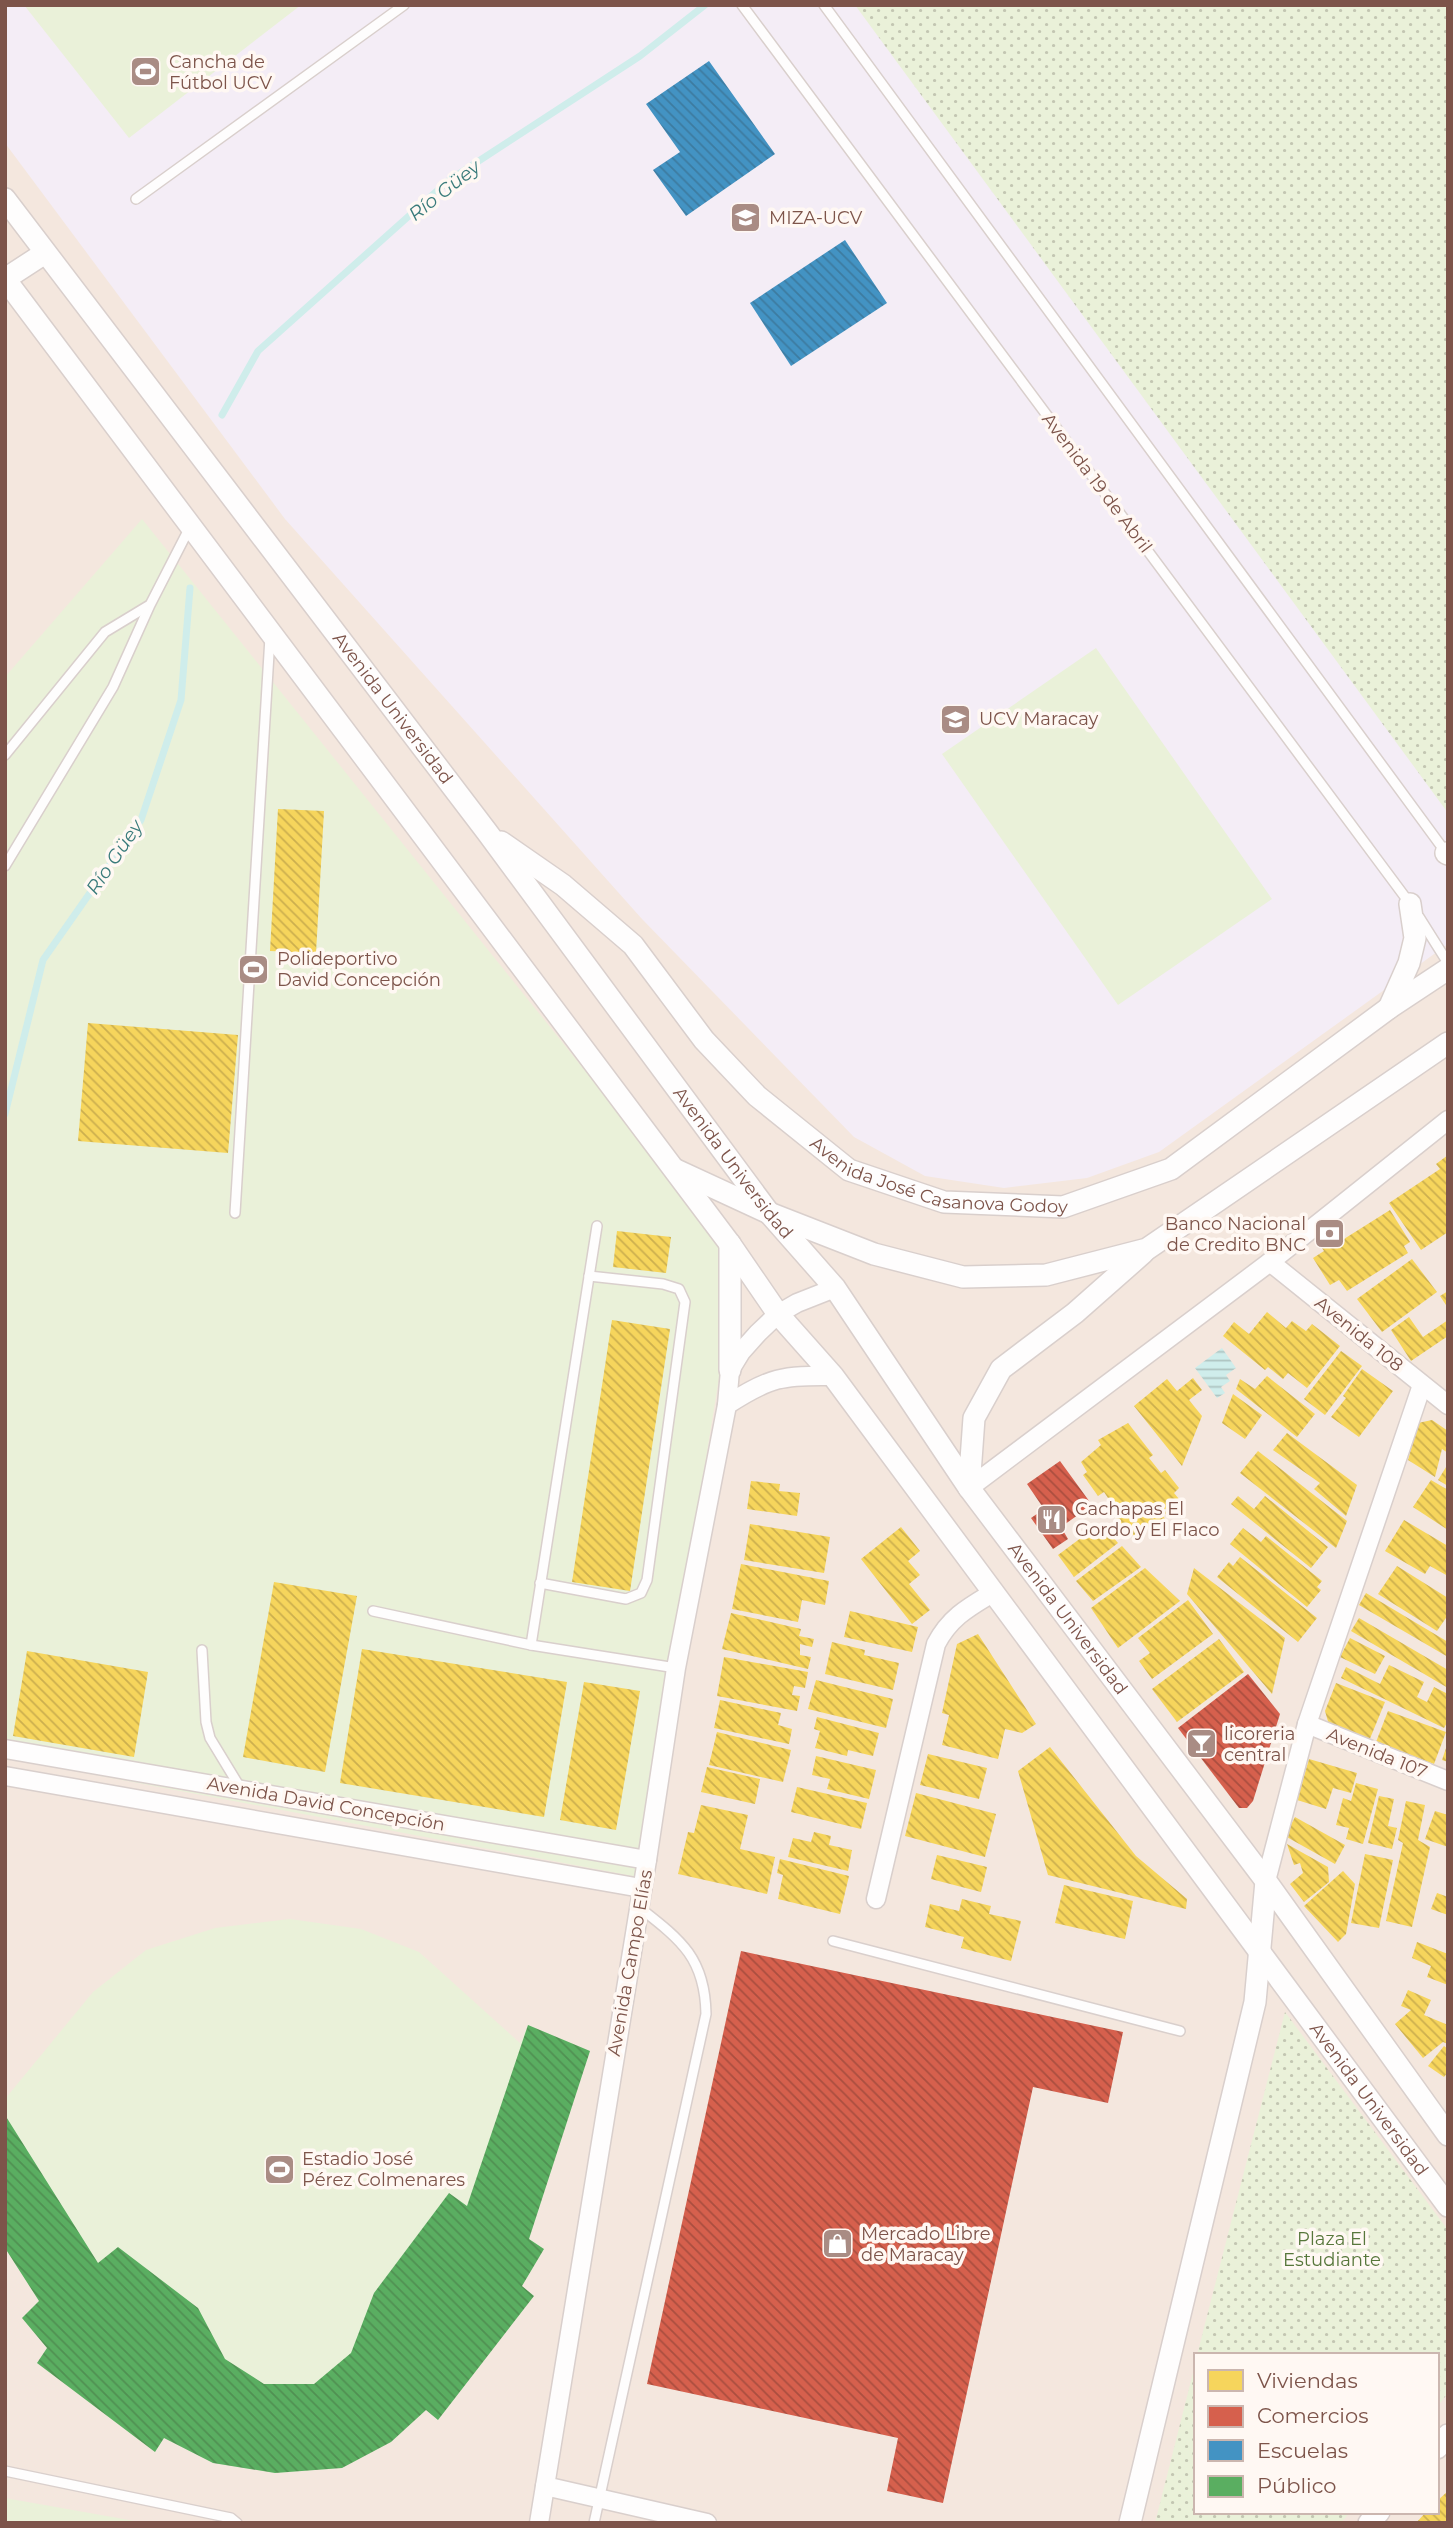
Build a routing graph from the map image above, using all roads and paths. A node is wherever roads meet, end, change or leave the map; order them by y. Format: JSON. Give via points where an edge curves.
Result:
{"nodes":[{"id":1,"x":404,"y":5,"type":"edge"},
{"id":2,"x":824,"y":5,"type":"edge"},
{"id":3,"x":743,"y":6,"type":"edge"},
{"id":4,"x":5,"y":199,"type":"edge"},
{"id":5,"x":136,"y":199,"type":"dead end"},
{"id":6,"x":45,"y":253,"type":"junction"},
{"id":7,"x":5,"y":279,"type":"edge"},
{"id":8,"x":191,"y":526,"type":"junction"},
{"id":9,"x":150,"y":605,"type":"junction"},
{"id":10,"x":270,"y":632,"type":"junction"},
{"id":11,"x":5,"y":755,"type":"edge"},
{"id":12,"x":487,"y":832,"type":"junction"},
{"id":13,"x":1447,"y":854,"type":"edge"},
{"id":14,"x":5,"y":866,"type":"edge"},
{"id":15,"x":1410,"y":904,"type":"junction"},
{"id":16,"x":1448,"y":963,"type":"edge"},
{"id":17,"x":1448,"y":970,"type":"edge"},
{"id":18,"x":1388,"y":1009,"type":"junction"},
{"id":19,"x":1448,"y":1043,"type":"edge"},
{"id":20,"x":1448,"y":1120,"type":"edge"},
{"id":21,"x":674,"y":1169,"type":"junction"},
{"id":22,"x":234,"y":1213,"type":"dead end"},
{"id":23,"x":769,"y":1213,"type":"junction"},
{"id":24,"x":597,"y":1226,"type":"dead end"},
{"id":25,"x":730,"y":1244,"type":"junction"},
{"id":26,"x":1147,"y":1249,"type":"junction"},
{"id":27,"x":1270,"y":1262,"type":"junction"},
{"id":28,"x":589,"y":1276,"type":"junction"},
{"id":29,"x":835,"y":1288,"type":"junction"},
{"id":30,"x":778,"y":1314,"type":"junction"},
{"id":31,"x":730,"y":1370,"type":"junction"},
{"id":32,"x":833,"y":1376,"type":"junction"},
{"id":33,"x":1422,"y":1385,"type":"junction"},
{"id":34,"x":727,"y":1405,"type":"junction"},
{"id":35,"x":1448,"y":1405,"type":"edge"},
{"id":36,"x":969,"y":1488,"type":"junction"},
{"id":37,"x":540,"y":1583,"type":"junction"},
{"id":38,"x":994,"y":1592,"type":"junction"},
{"id":39,"x":373,"y":1611,"type":"dead end"},
{"id":40,"x":531,"y":1645,"type":"junction"},
{"id":41,"x":202,"y":1650,"type":"dead end"},
{"id":42,"x":676,"y":1668,"type":"junction"},
{"id":43,"x":1307,"y":1724,"type":"junction"},
{"id":44,"x":5,"y":1749,"type":"edge"},
{"id":45,"x":5,"y":1776,"type":"edge"},
{"id":46,"x":1448,"y":1781,"type":"edge"},
{"id":47,"x":242,"y":1790,"type":"junction"},
{"id":48,"x":647,"y":1860,"type":"junction"},
{"id":49,"x":1266,"y":1881,"type":"junction"},
{"id":50,"x":641,"y":1888,"type":"junction"},
{"id":51,"x":876,"y":1899,"type":"dead end"},
{"id":52,"x":638,"y":1907,"type":"junction"},
{"id":53,"x":833,"y":1941,"type":"dead end"},
{"id":54,"x":1259,"y":1953,"type":"junction"},
{"id":55,"x":1180,"y":2031,"type":"dead end"},
{"id":56,"x":1448,"y":2135,"type":"edge"},
{"id":57,"x":1448,"y":2206,"type":"edge"},
{"id":58,"x":5,"y":2470,"type":"edge"},
{"id":59,"x":545,"y":2486,"type":"junction"},
{"id":60,"x":598,"y":2498,"type":"junction"},
{"id":61,"x":237,"y":2523,"type":"edge"},
{"id":62,"x":539,"y":2523,"type":"edge"},
{"id":63,"x":594,"y":2523,"type":"edge"},
{"id":64,"x":707,"y":2523,"type":"edge"},
{"id":65,"x":1130,"y":2523,"type":"edge"}],
"edges":[{"from":1,"to":5,"type":"lane"},
{"from":2,"to":13,"type":"lane"},
{"from":3,"to":15,"type":"lane","name":"Avenida 19 de Abril"},
{"from":4,"to":6,"type":"street","name":"Avenida Universidad"},
{"from":6,"to":7,"type":"street"},
{"from":6,"to":12,"type":"street","name":"Avenida Universidad"},
{"from":7,"to":8,"type":"street","name":"Avenida Universidad"},
{"from":8,"to":9,"type":"lane"},
{"from":8,"to":10,"type":"street","name":"Avenida Universidad"},
{"from":9,"to":11,"type":"lane","via":[[105,632]]},
{"from":9,"to":14,"type":"lane","via":[[113,687]]},
{"from":10,"to":21,"type":"street","name":"Avenida Universidad"},
{"from":10,"to":22,"type":"lane"},
{"from":12,"to":18,"type":"street","name":"Avenida José Casanova Godoy","via":[[562,885],[633,945],[704,1040],[757,1096],[849,1170],[944,1202],[1063,1207],[1171,1169]]},
{"from":12,"to":23,"type":"street","name":"Avenida Universidad"},
{"from":15,"to":16,"type":"lane","name":"Avenida 19 de Abril"},
{"from":15,"to":18,"type":"street","via":[[1415,938]]},
{"from":17,"to":18,"type":"street","name":"Avenida José Casanova Godoy"},
{"from":19,"to":26,"type":"street"},
{"from":20,"to":27,"type":"street"},
{"from":21,"to":23,"type":"street"},
{"from":21,"to":25,"type":"street","name":"Avenida Universidad"},
{"from":23,"to":26,"type":"street","via":[[874,1254],[963,1277],[1046,1275]]},
{"from":23,"to":29,"type":"street","name":"Avenida Universidad"},
{"from":24,"to":28,"type":"lane"},
{"from":25,"to":30,"type":"street","name":"Avenida Universidad"},
{"from":25,"to":31,"type":"street"},
{"from":26,"to":36,"type":"street","via":[[1075,1313],[1001,1369],[974,1418]]},
{"from":27,"to":33,"type":"street","name":"Avenida 108"},
{"from":27,"to":36,"type":"street"},
{"from":28,"to":37,"type":"lane"},
{"from":28,"to":37,"type":"lane","via":[[663,1284],[679,1289],[685,1302],[647,1580],[641,1593],[626,1599]]},
{"from":29,"to":30,"type":"street"},
{"from":29,"to":36,"type":"street","name":"Avenida Universidad"},
{"from":30,"to":31,"type":"street"},
{"from":30,"to":32,"type":"street","name":"Avenida Universidad"},
{"from":31,"to":34,"type":"street","name":"Avenida Campo Elías"},
{"from":32,"to":34,"type":"street","via":[[791,1375],[770,1380]]},
{"from":32,"to":38,"type":"street","name":"Avenida Universidad"},
{"from":33,"to":35,"type":"street","name":"Avenida 108"},
{"from":33,"to":43,"type":"street"},
{"from":34,"to":42,"type":"street","name":"Avenida Campo Elías"},
{"from":36,"to":49,"type":"street","name":"Avenida Universidad"},
{"from":37,"to":40,"type":"lane"},
{"from":38,"to":51,"type":"street","via":[[961,1611],[936,1644]]},
{"from":38,"to":54,"type":"street","name":"Avenida Universidad"},
{"from":39,"to":40,"type":"lane"},
{"from":40,"to":42,"type":"lane"},
{"from":41,"to":47,"type":"lane","via":[[210,1738]]},
{"from":42,"to":48,"type":"street","name":"Avenida Campo Elías"},
{"from":43,"to":46,"type":"street","name":"Avenida 107"},
{"from":43,"to":49,"type":"street"},
{"from":44,"to":47,"type":"street","name":"Avenida David Concepción"},
{"from":45,"to":50,"type":"street","name":"Avenida David Concepción"},
{"from":47,"to":48,"type":"street","name":"Avenida David Concepción"},
{"from":48,"to":50,"type":"street","name":"Avenida Campo Elías"},
{"from":49,"to":54,"type":"street"},
{"from":49,"to":56,"type":"street","name":"Avenida Universidad"},
{"from":50,"to":52,"type":"street","name":"Avenida Campo Elías"},
{"from":52,"to":59,"type":"street","name":"Avenida Campo Elías"},
{"from":52,"to":60,"type":"lane","via":[[677,1937],[700,1971],[706,2014]]},
{"from":53,"to":55,"type":"lane"},
{"from":54,"to":57,"type":"street","name":"Avenida Universidad"},
{"from":54,"to":65,"type":"street","via":[[1255,2002]]},
{"from":58,"to":61,"type":"lane","via":[[232,2518]]},
{"from":59,"to":60,"type":"street"},
{"from":59,"to":62,"type":"street","name":"Avenida Campo Elías"},
{"from":60,"to":63,"type":"lane"},
{"from":60,"to":64,"type":"street"}]}
